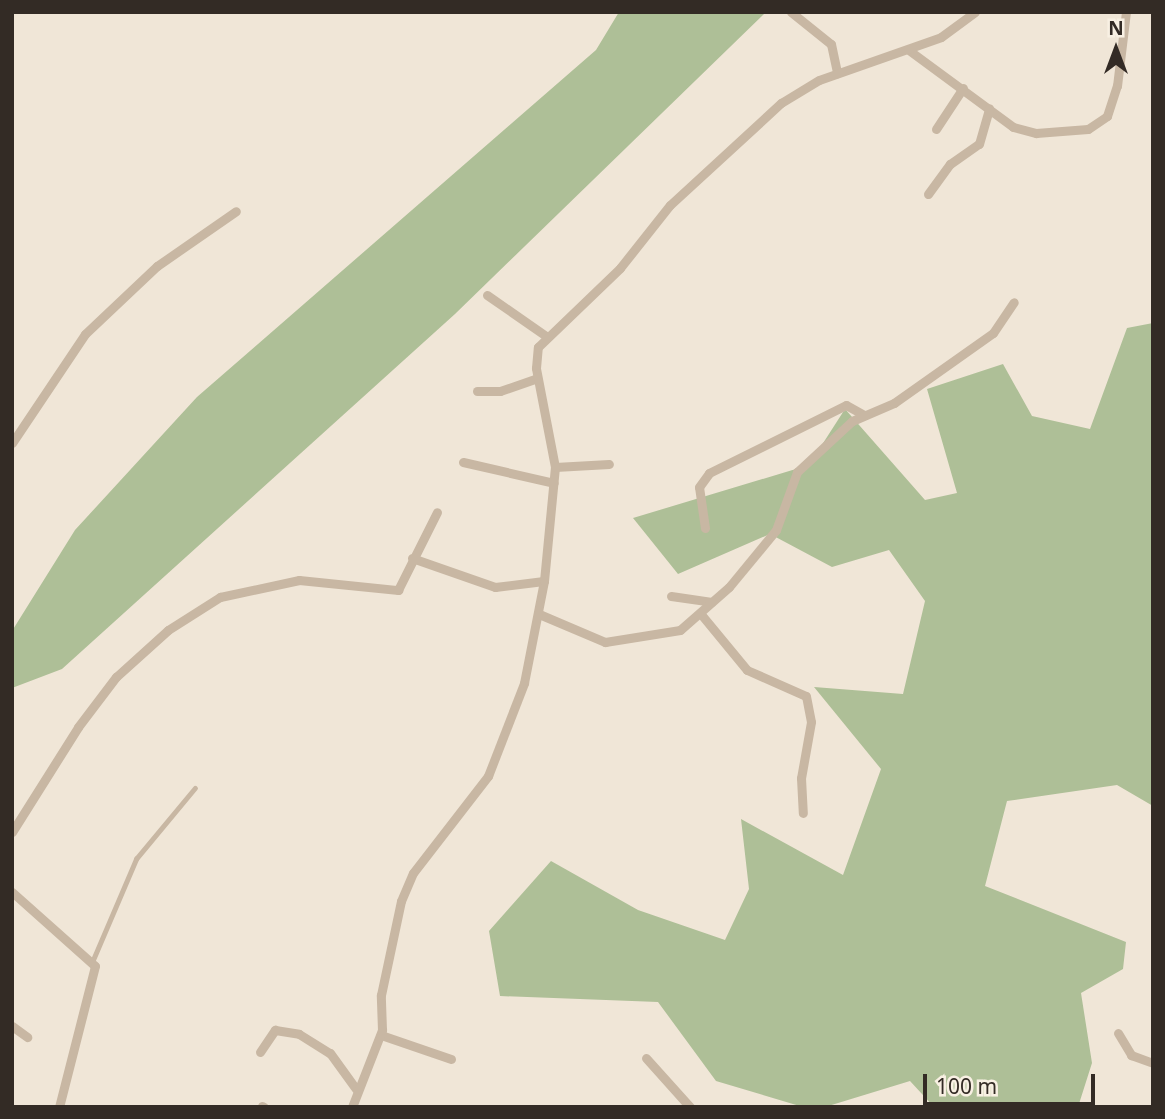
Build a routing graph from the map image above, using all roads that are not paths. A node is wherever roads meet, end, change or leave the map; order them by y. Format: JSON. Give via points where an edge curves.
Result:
{"nodes":[{"id":1,"x":791,"y":12,"type":"edge"},
{"id":2,"x":975,"y":12,"type":"edge"},
{"id":3,"x":1126,"y":12,"type":"edge"},
{"id":4,"x":910,"y":51,"type":"junction"},
{"id":5,"x":837,"y":74,"type":"junction"},
{"id":6,"x":963,"y":88,"type":"junction"},
{"id":7,"x":989,"y":108,"type":"junction"},
{"id":8,"x":936,"y":129,"type":"dead end"},
{"id":9,"x":928,"y":194,"type":"dead end"},
{"id":10,"x":236,"y":211,"type":"dead end"},
{"id":11,"x":487,"y":295,"type":"dead end"},
{"id":12,"x":1014,"y":302,"type":"dead end"},
{"id":13,"x":546,"y":336,"type":"junction"},
{"id":14,"x":537,"y":378,"type":"junction"},
{"id":15,"x":477,"y":391,"type":"dead end"},
{"id":16,"x":864,"y":415,"type":"junction"},
{"id":17,"x":12,"y":443,"type":"edge"},
{"id":18,"x":463,"y":462,"type":"dead end"},
{"id":19,"x":609,"y":464,"type":"dead end"},
{"id":20,"x":555,"y":467,"type":"junction"},
{"id":21,"x":554,"y":483,"type":"junction"},
{"id":22,"x":437,"y":512,"type":"dead end"},
{"id":23,"x":705,"y":528,"type":"dead end"},
{"id":24,"x":412,"y":558,"type":"junction"},
{"id":25,"x":544,"y":581,"type":"junction"},
{"id":26,"x":671,"y":596,"type":"dead end"},
{"id":27,"x":712,"y":602,"type":"junction"},
{"id":28,"x":700,"y":613,"type":"junction"},
{"id":29,"x":539,"y":614,"type":"junction"},
{"id":30,"x":195,"y":788,"type":"dead end"},
{"id":31,"x":803,"y":813,"type":"dead end"},
{"id":32,"x":12,"y":832,"type":"edge"},
{"id":33,"x":12,"y":892,"type":"edge"},
{"id":34,"x":93,"y":960,"type":"junction"},
{"id":35,"x":12,"y":1026,"type":"edge"},
{"id":36,"x":1118,"y":1033,"type":"dead end"},
{"id":37,"x":381,"y":1035,"type":"junction"},
{"id":38,"x":27,"y":1037,"type":"dead end"},
{"id":39,"x":260,"y":1052,"type":"dead end"},
{"id":40,"x":646,"y":1058,"type":"dead end"},
{"id":41,"x":451,"y":1059,"type":"dead end"},
{"id":42,"x":1153,"y":1063,"type":"edge"},
{"id":43,"x":356,"y":1089,"type":"junction"},
{"id":44,"x":59,"y":1107,"type":"edge"},
{"id":45,"x":352,"y":1107,"type":"edge"},
{"id":46,"x":690,"y":1107,"type":"edge"}],
"edges":[{"from":1,"to":5,"type":"street","via":[[831,44]]},
{"from":2,"to":4,"type":"street"},
{"from":3,"to":7,"type":"street","via":[[1117,86],[1097,125],[1024,131]]},
{"from":4,"to":5,"type":"street"},
{"from":4,"to":6,"type":"street"},
{"from":5,"to":13,"type":"street","via":[[781,103],[670,205],[620,268]]},
{"from":6,"to":7,"type":"street"},
{"from":6,"to":8,"type":"street"},
{"from":7,"to":9,"type":"street","via":[[979,144],[945,170]]},
{"from":10,"to":17,"type":"street","via":[[157,266],[85,334]]},
{"from":11,"to":13,"type":"street"},
{"from":12,"to":16,"type":"street","via":[[993,333],[894,403]]},
{"from":13,"to":14,"type":"street","via":[[535,358]]},
{"from":14,"to":15,"type":"street","via":[[500,391]]},
{"from":14,"to":20,"type":"street"},
{"from":16,"to":23,"type":"street","via":[[846,405],[709,473],[699,487]]},
{"from":16,"to":27,"type":"street","via":[[797,472],[776,530]]},
{"from":18,"to":21,"type":"street"},
{"from":19,"to":20,"type":"street"},
{"from":20,"to":21,"type":"street"},
{"from":21,"to":25,"type":"street"},
{"from":22,"to":24,"type":"street"},
{"from":24,"to":25,"type":"street","via":[[495,587]]},
{"from":24,"to":32,"type":"street","via":[[398,590],[299,580],[220,597],[192,612],[116,677]]},
{"from":25,"to":29,"type":"street"},
{"from":26,"to":27,"type":"street"},
{"from":27,"to":28,"type":"street"},
{"from":28,"to":29,"type":"street","via":[[680,630],[610,642]]},
{"from":28,"to":31,"type":"street","via":[[747,670],[806,696],[811,722],[801,778]]},
{"from":29,"to":37,"type":"street","via":[[513,719],[488,776],[413,873],[401,901],[381,995]]},
{"from":30,"to":34,"type":"lane","via":[[136,859]]},
{"from":33,"to":34,"type":"street"},
{"from":34,"to":44,"type":"street","via":[[92,999]]},
{"from":35,"to":38,"type":"street"},
{"from":36,"to":42,"type":"street","via":[[1131,1055]]},
{"from":37,"to":41,"type":"street"},
{"from":37,"to":43,"type":"street"},
{"from":39,"to":43,"type":"street","via":[[275,1030],[299,1034],[330,1053]]},
{"from":40,"to":46,"type":"street"},
{"from":43,"to":45,"type":"street"}]}
